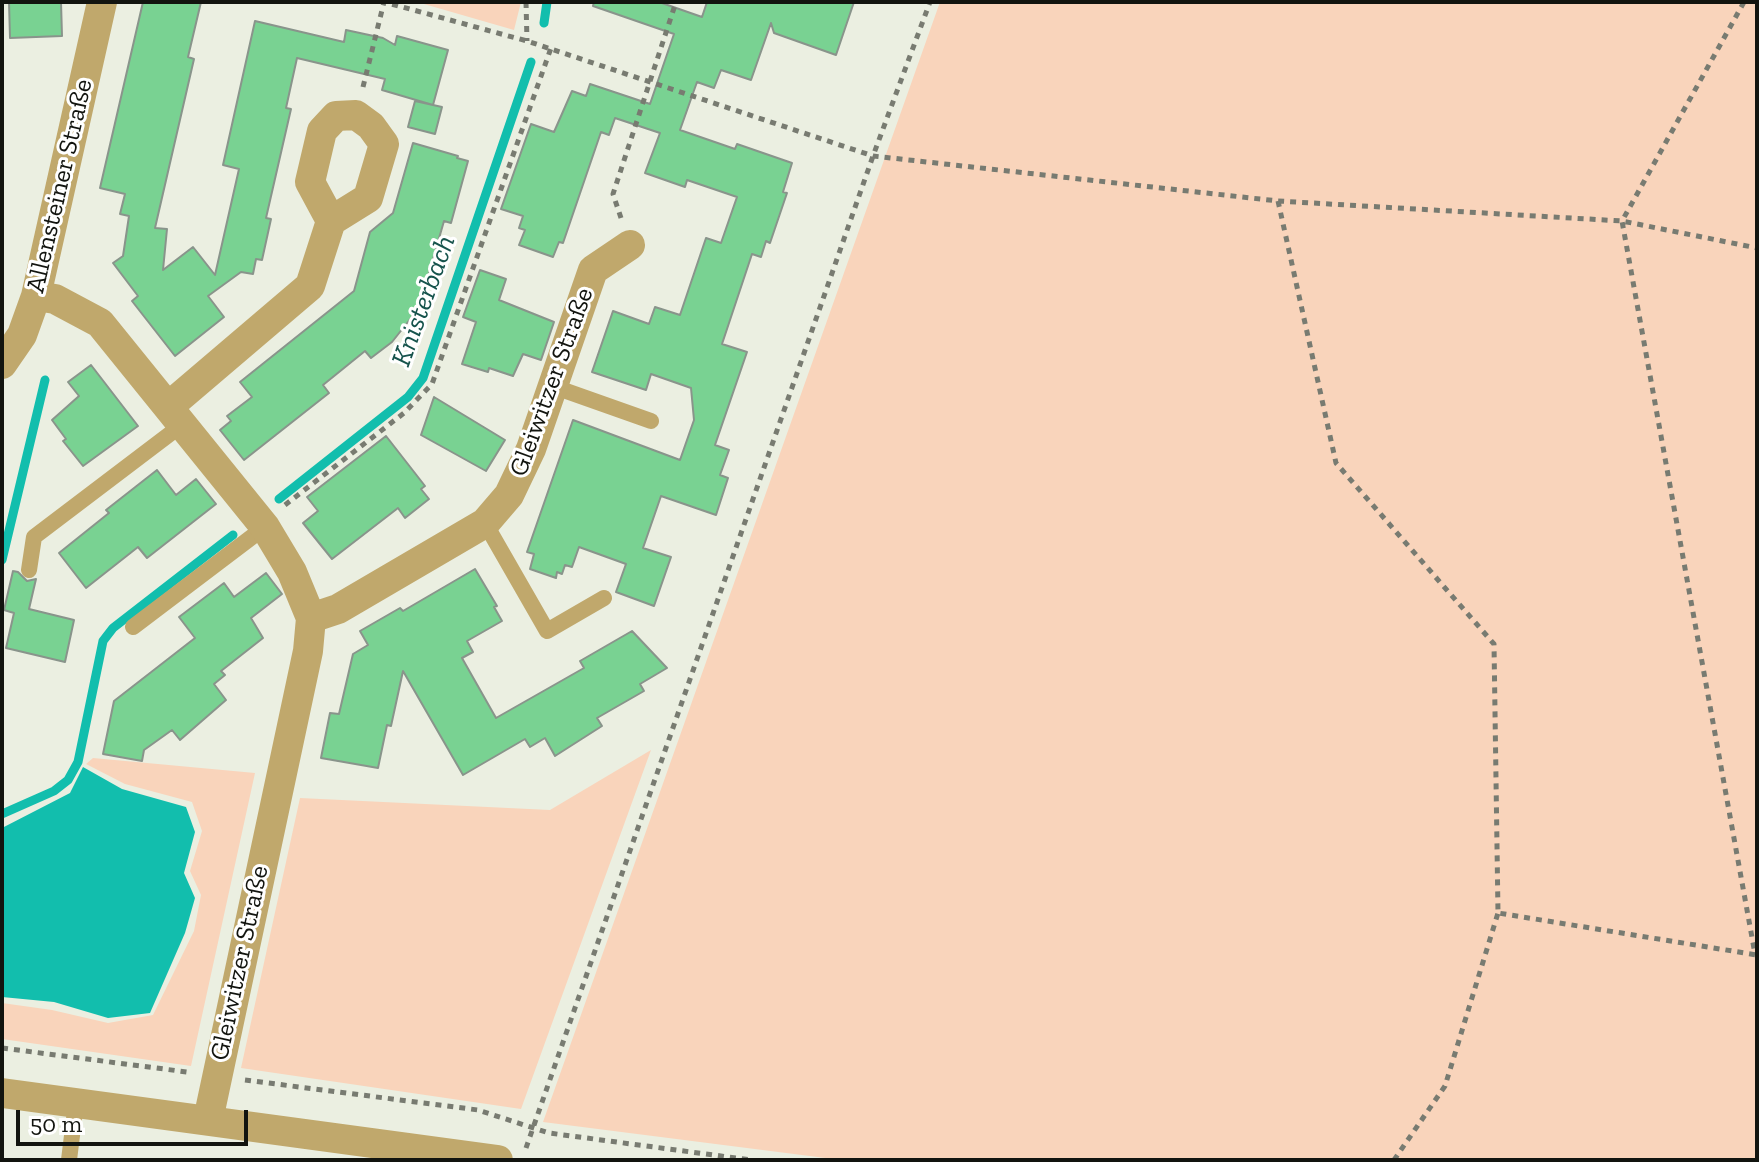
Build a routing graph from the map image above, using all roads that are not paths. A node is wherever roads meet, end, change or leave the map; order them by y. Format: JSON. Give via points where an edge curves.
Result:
{"nodes":[{"id":1,"x":102,"y":2,"type":"edge"},
{"id":2,"x":331,"y":221,"type":"junction"},
{"id":3,"x":630,"y":245,"type":"road end"},
{"id":4,"x":36,"y":296,"type":"junction"},
{"id":5,"x":2,"y":364,"type":"edge"},
{"id":6,"x":552,"y":386,"type":"junction"},
{"id":7,"x":175,"y":416,"type":"junction"},
{"id":8,"x":651,"y":421,"type":"dead end"},
{"id":9,"x":485,"y":523,"type":"junction"},
{"id":10,"x":263,"y":525,"type":"junction"},
{"id":11,"x":29,"y":570,"type":"dead end"},
{"id":12,"x":604,"y":598,"type":"dead end"},
{"id":13,"x":311,"y":618,"type":"junction"},
{"id":14,"x":133,"y":627,"type":"dead end"},
{"id":15,"x":2,"y":1093,"type":"edge"},
{"id":16,"x":76,"y":1103,"type":"junction"},
{"id":17,"x":208,"y":1120,"type":"junction"},
{"id":18,"x":69,"y":1160,"type":"edge"},
{"id":19,"x":498,"y":1160,"type":"edge"}],
"edges":[{"from":1,"to":4,"type":"street","name":"Allensteiner Straße"},
{"from":2,"to":2,"type":"street","via":[[368,198],[384,144],[356,115],[336,116],[322,131],[310,182]]},
{"from":2,"to":7,"type":"street","via":[[310,286]]},
{"from":3,"to":6,"type":"street","name":"Gleiwitzer Straße","via":[[593,270]]},
{"from":4,"to":5,"type":"street","name":"Allensteiner Straße","via":[[22,335]]},
{"from":4,"to":7,"type":"street","name":"Gleiwitzer Straße","via":[[55,299],[100,323]]},
{"from":6,"to":8,"type":"lane"},
{"from":6,"to":9,"type":"street","name":"Gleiwitzer Straße","via":[[509,495]]},
{"from":7,"to":10,"type":"street","name":"Gleiwitzer Straße"},
{"from":7,"to":11,"type":"lane","via":[[34,537]]},
{"from":9,"to":12,"type":"lane","via":[[547,631]]},
{"from":9,"to":13,"type":"street","name":"Gleiwitzer Straße","via":[[338,609]]},
{"from":10,"to":13,"type":"street","name":"Gleiwitzer Straße","via":[[292,572]]},
{"from":10,"to":14,"type":"lane"},
{"from":13,"to":17,"type":"street","name":"Gleiwitzer Straße"},
{"from":15,"to":16,"type":"street"},
{"from":16,"to":17,"type":"street"},
{"from":16,"to":18,"type":"lane"},
{"from":17,"to":19,"type":"street"}]}
